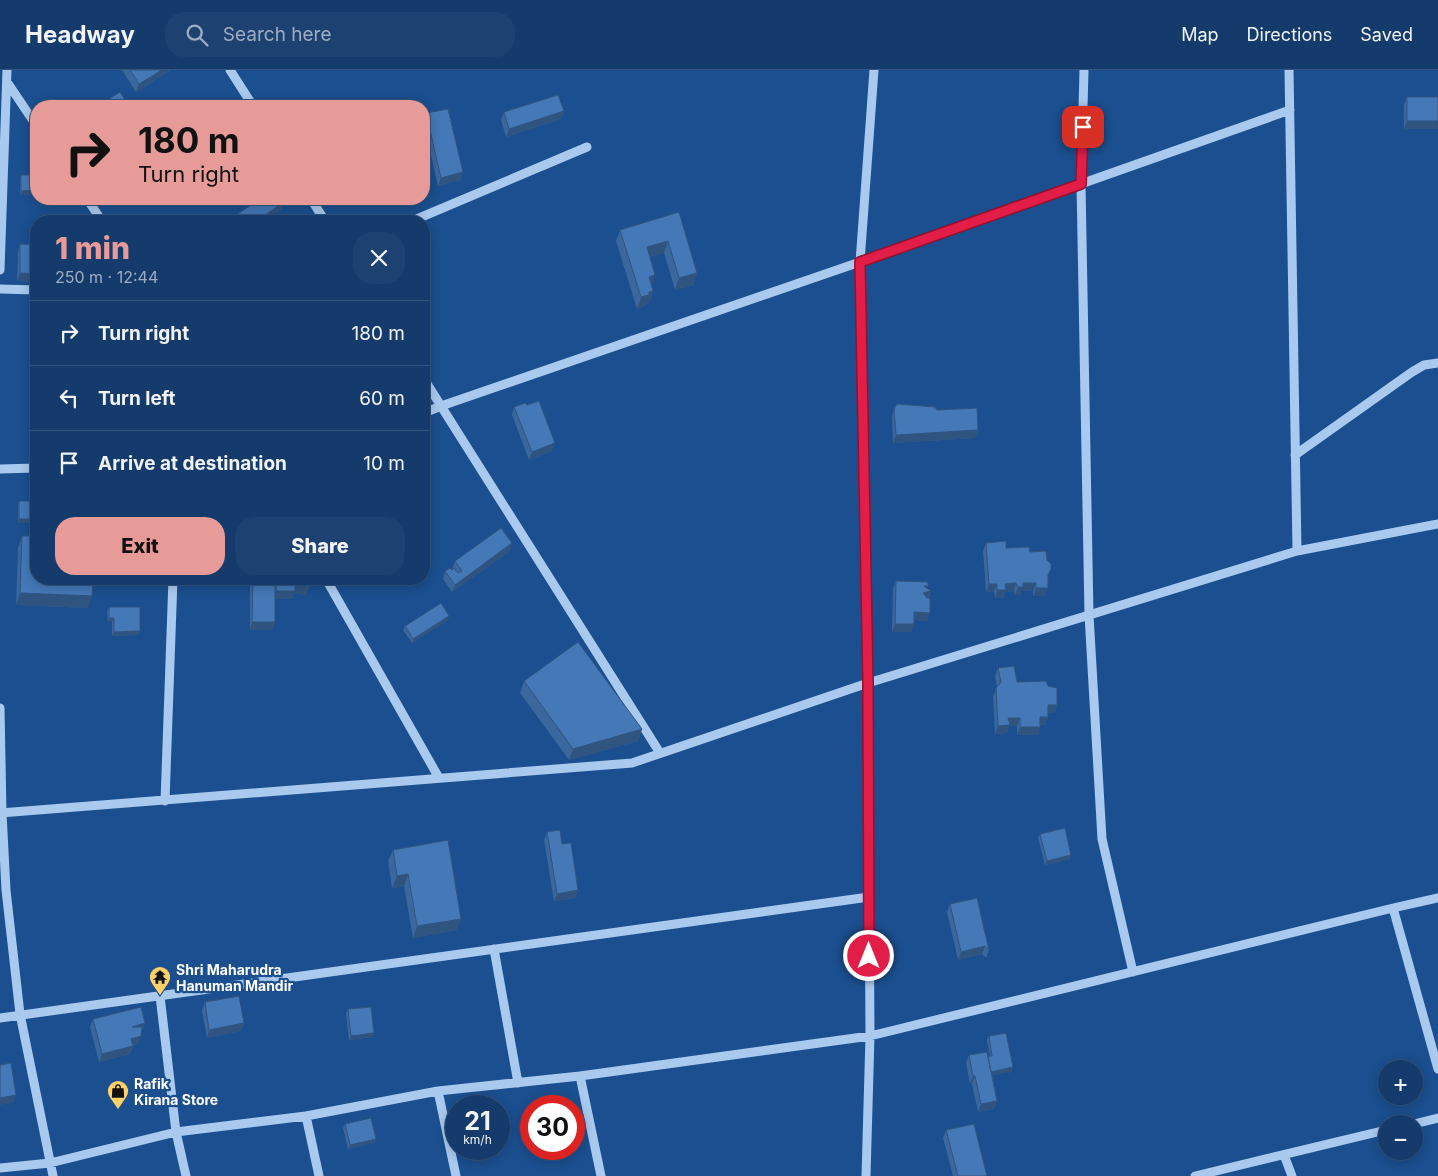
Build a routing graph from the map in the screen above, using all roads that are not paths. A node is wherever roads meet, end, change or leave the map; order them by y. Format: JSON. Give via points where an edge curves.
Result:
{"nodes":[{"id":1,"x":7,"y":70,"type":"edge"},
{"id":2,"x":230,"y":70,"type":"edge"},
{"id":3,"x":874,"y":70,"type":"edge"},
{"id":4,"x":1084,"y":70,"type":"edge"},
{"id":5,"x":1289,"y":70,"type":"edge"},
{"id":6,"x":7,"y":82,"type":"junction"},
{"id":7,"x":248,"y":100,"type":"edge"},
{"id":8,"x":1290,"y":110,"type":"junction"},
{"id":9,"x":30,"y":116,"type":"edge"},
{"id":10,"x":587,"y":147,"type":"dead end"},
{"id":11,"x":1081,"y":184,"type":"junction"},
{"id":12,"x":426,"y":215,"type":"edge"},
{"id":13,"x":860,"y":262,"type":"junction"},
{"id":14,"x":0,"y":270,"type":"edge"},
{"id":15,"x":0,"y":289,"type":"edge"},
{"id":16,"x":30,"y":290,"type":"edge"},
{"id":17,"x":1438,"y":363,"type":"edge"},
{"id":18,"x":430,"y":389,"type":"edge"},
{"id":19,"x":440,"y":406,"type":"junction"},
{"id":20,"x":430,"y":410,"type":"edge"},
{"id":21,"x":1295,"y":455,"type":"junction"},
{"id":22,"x":0,"y":468,"type":"edge"},
{"id":23,"x":30,"y":468,"type":"edge"},
{"id":24,"x":1438,"y":524,"type":"edge"},
{"id":25,"x":1297,"y":551,"type":"junction"},
{"id":26,"x":173,"y":585,"type":"edge"},
{"id":27,"x":329,"y":585,"type":"edge"},
{"id":28,"x":1089,"y":614,"type":"junction"},
{"id":29,"x":868,"y":683,"type":"junction"},
{"id":30,"x":0,"y":708,"type":"edge"},
{"id":31,"x":660,"y":753,"type":"junction"},
{"id":32,"x":439,"y":778,"type":"junction"},
{"id":33,"x":165,"y":800,"type":"junction"},
{"id":34,"x":1,"y":813,"type":"edge"},
{"id":35,"x":869,"y":897,"type":"junction"},
{"id":36,"x":1438,"y":898,"type":"edge"},
{"id":37,"x":1393,"y":908,"type":"junction"},
{"id":38,"x":494,"y":948,"type":"junction"},
{"id":39,"x":1133,"y":972,"type":"junction"},
{"id":40,"x":160,"y":996,"type":"junction"},
{"id":41,"x":20,"y":1014,"type":"junction"},
{"id":42,"x":0,"y":1018,"type":"edge"},
{"id":43,"x":870,"y":1036,"type":"junction"},
{"id":44,"x":1438,"y":1069,"type":"edge"},
{"id":45,"x":580,"y":1076,"type":"junction"},
{"id":46,"x":518,"y":1083,"type":"junction"},
{"id":47,"x":438,"y":1091,"type":"junction"},
{"id":48,"x":306,"y":1116,"type":"junction"},
{"id":49,"x":1438,"y":1118,"type":"edge"},
{"id":50,"x":1423,"y":1122,"type":"edge"},
{"id":51,"x":176,"y":1132,"type":"junction"},
{"id":52,"x":1378,"y":1132,"type":"edge"},
{"id":53,"x":1284,"y":1155,"type":"junction"},
{"id":54,"x":50,"y":1163,"type":"junction"},
{"id":55,"x":0,"y":1168,"type":"edge"},
{"id":56,"x":53,"y":1176,"type":"edge"},
{"id":57,"x":186,"y":1176,"type":"edge"},
{"id":58,"x":319,"y":1176,"type":"edge"},
{"id":59,"x":456,"y":1176,"type":"edge"},
{"id":60,"x":600,"y":1176,"type":"edge"},
{"id":61,"x":866,"y":1176,"type":"edge"},
{"id":62,"x":1195,"y":1176,"type":"edge"},
{"id":63,"x":1292,"y":1176,"type":"edge"}],
"edges":[{"from":1,"to":6,"type":"street"},
{"from":2,"to":7,"type":"street"},
{"from":3,"to":13,"type":"street"},
{"from":4,"to":11,"type":"street"},
{"from":5,"to":8,"type":"street"},
{"from":6,"to":9,"type":"street"},
{"from":6,"to":14,"type":"street"},
{"from":8,"to":11,"type":"street"},
{"from":8,"to":21,"type":"street"},
{"from":10,"to":12,"type":"street"},
{"from":11,"to":13,"type":"street"},
{"from":11,"to":28,"type":"street"},
{"from":13,"to":19,"type":"street"},
{"from":13,"to":29,"type":"street"},
{"from":15,"to":16,"type":"street"},
{"from":17,"to":21,"type":"street","via":[[1424,365],[1412,372]]},
{"from":18,"to":19,"type":"street"},
{"from":19,"to":20,"type":"street"},
{"from":19,"to":31,"type":"street"},
{"from":21,"to":25,"type":"street"},
{"from":22,"to":23,"type":"street"},
{"from":24,"to":25,"type":"street"},
{"from":25,"to":28,"type":"street"},
{"from":26,"to":33,"type":"street"},
{"from":27,"to":32,"type":"street"},
{"from":28,"to":29,"type":"street"},
{"from":28,"to":39,"type":"street","via":[[1102,839]]},
{"from":29,"to":31,"type":"street"},
{"from":29,"to":35,"type":"street"},
{"from":30,"to":34,"type":"street"},
{"from":31,"to":32,"type":"street","via":[[632,762]]},
{"from":32,"to":33,"type":"street"},
{"from":33,"to":34,"type":"street"},
{"from":34,"to":41,"type":"street"},
{"from":35,"to":38,"type":"street"},
{"from":35,"to":43,"type":"street"},
{"from":36,"to":37,"type":"street"},
{"from":37,"to":39,"type":"street"},
{"from":37,"to":44,"type":"street"},
{"from":38,"to":40,"type":"street"},
{"from":38,"to":46,"type":"street"},
{"from":39,"to":43,"type":"street"},
{"from":40,"to":41,"type":"street"},
{"from":40,"to":51,"type":"street"},
{"from":41,"to":42,"type":"street"},
{"from":41,"to":54,"type":"street"},
{"from":43,"to":45,"type":"street"},
{"from":43,"to":61,"type":"street"},
{"from":45,"to":46,"type":"street"},
{"from":45,"to":60,"type":"street"},
{"from":46,"to":47,"type":"street"},
{"from":47,"to":48,"type":"street"},
{"from":47,"to":59,"type":"street"},
{"from":48,"to":51,"type":"street"},
{"from":48,"to":58,"type":"street"},
{"from":49,"to":50,"type":"street"},
{"from":51,"to":54,"type":"street"},
{"from":51,"to":57,"type":"street"},
{"from":52,"to":53,"type":"street"},
{"from":53,"to":62,"type":"street"},
{"from":53,"to":63,"type":"street"},
{"from":54,"to":55,"type":"street"},
{"from":54,"to":56,"type":"street"}]}
